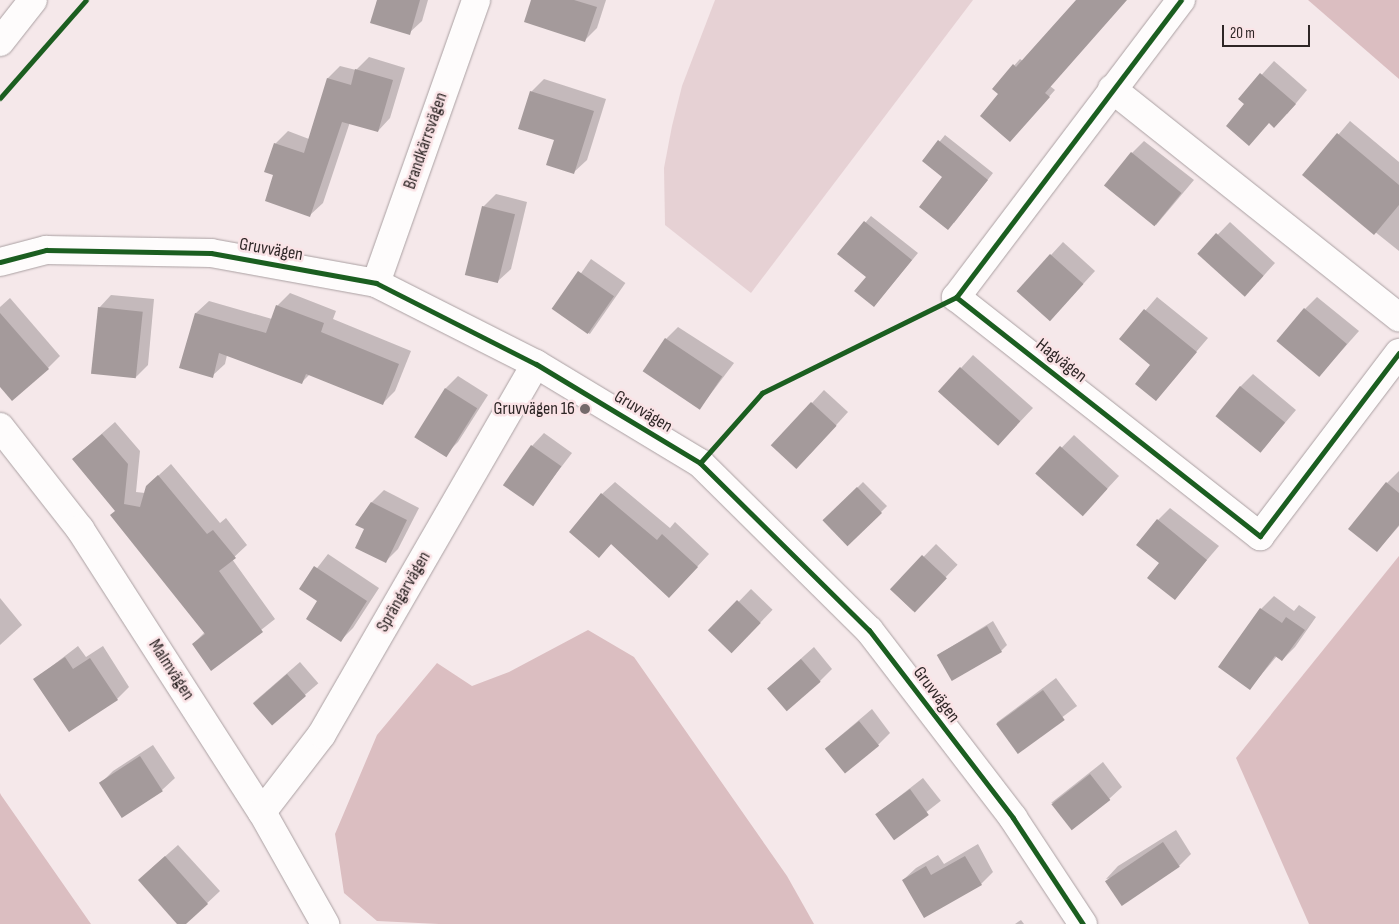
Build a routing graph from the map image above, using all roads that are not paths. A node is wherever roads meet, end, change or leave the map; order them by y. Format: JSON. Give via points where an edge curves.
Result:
{"nodes":[{"id":1,"x":33,"y":0,"type":"edge"},
{"id":2,"x":476,"y":0,"type":"edge"},
{"id":3,"x":1181,"y":0,"type":"edge"},
{"id":4,"x":0,"y":42,"type":"edge"},
{"id":5,"x":1112,"y":89,"type":"junction"},
{"id":6,"x":0,"y":262,"type":"edge"},
{"id":7,"x":376,"y":283,"type":"junction"},
{"id":8,"x":1399,"y":317,"type":"edge"},
{"id":9,"x":1399,"y":353,"type":"edge"},
{"id":10,"x":536,"y":364,"type":"junction"},
{"id":11,"x":0,"y":427,"type":"edge"},
{"id":12,"x":262,"y":812,"type":"junction"},
{"id":13,"x":325,"y":924,"type":"edge"},
{"id":14,"x":1083,"y":924,"type":"edge"}],
"edges":[{"from":1,"to":4,"type":"street"},
{"from":2,"to":7,"type":"street","name":"Brandkärrsvägen"},
{"from":3,"to":5,"type":"street","name":"Hagvägen"},
{"from":5,"to":8,"type":"street"},
{"from":5,"to":9,"type":"street","name":"Hagvägen","via":[[956,297],[1260,536]]},
{"from":6,"to":7,"type":"street","name":"Gruvvägen","via":[[46,250],[211,253]]},
{"from":7,"to":10,"type":"street","name":"Gruvvägen"},
{"from":10,"to":12,"type":"street","name":"Sprängarvägen","via":[[322,734]]},
{"from":10,"to":14,"type":"street","name":"Gruvvägen","via":[[700,463],[869,630],[1013,818]]},
{"from":11,"to":12,"type":"street","name":"Malmvägen","via":[[80,529]]},
{"from":12,"to":13,"type":"street","name":"Malmvägen"}]}
